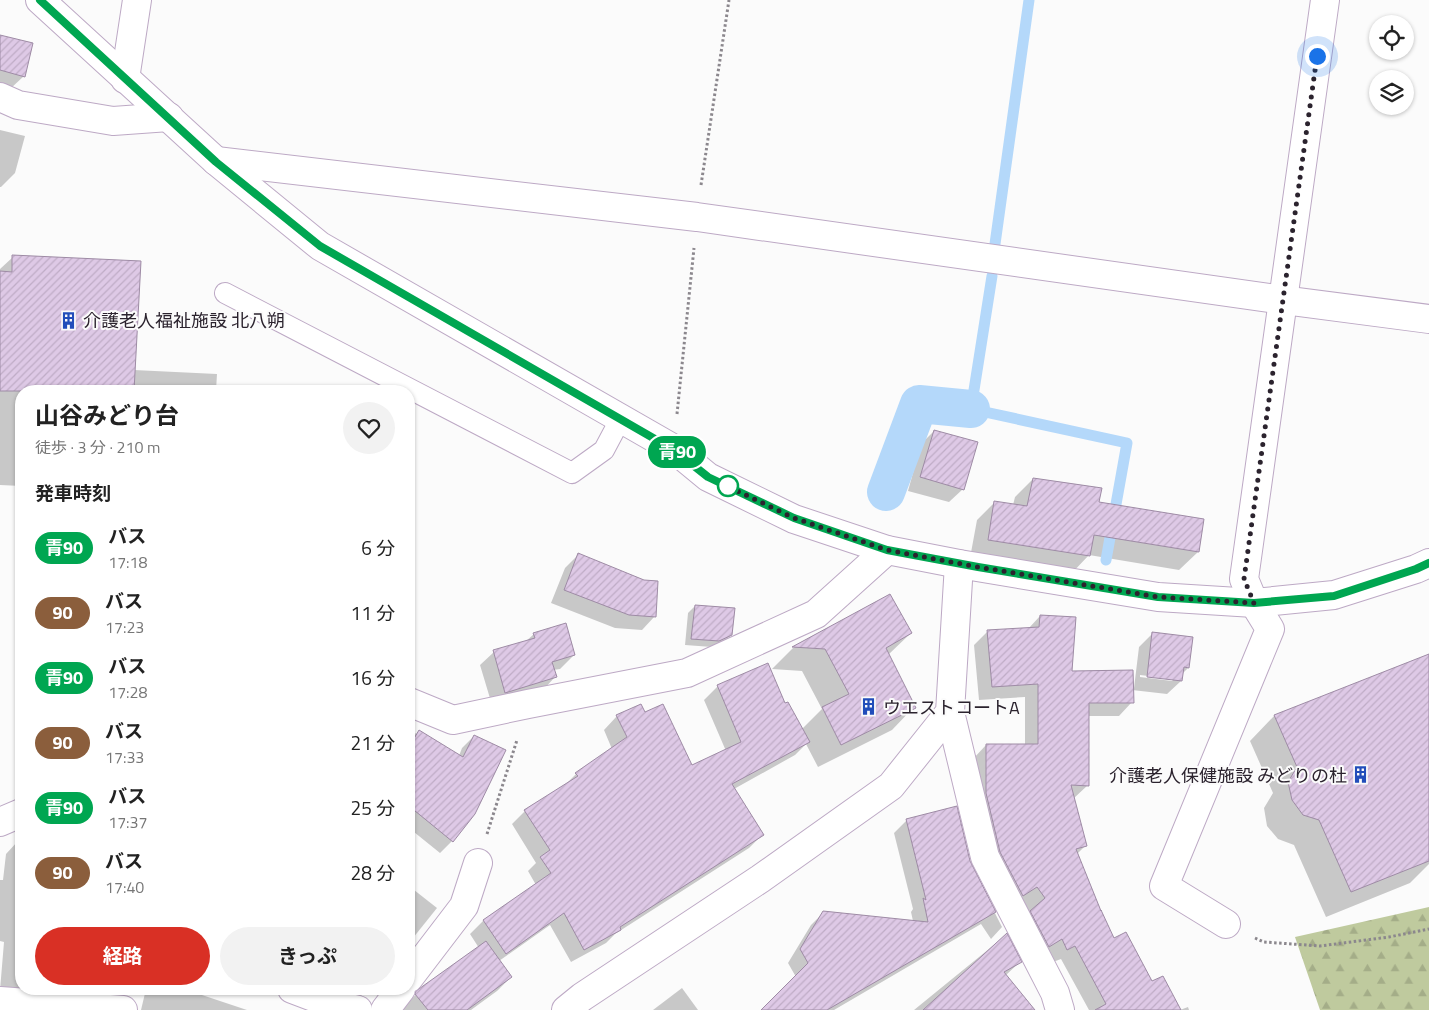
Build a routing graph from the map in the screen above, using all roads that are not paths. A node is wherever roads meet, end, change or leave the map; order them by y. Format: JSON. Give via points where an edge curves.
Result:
{"nodes":[{"id":1,"x":40,"y":0,"type":"edge"},
{"id":2,"x":137,"y":0,"type":"edge"},
{"id":3,"x":1325,"y":0,"type":"edge"},
{"id":4,"x":126,"y":78,"type":"junction"},
{"id":5,"x":0,"y":97,"type":"edge"},
{"id":6,"x":169,"y":117,"type":"junction"},
{"id":7,"x":216,"y":162,"type":"junction"},
{"id":8,"x":225,"y":293,"type":"dead end"},
{"id":9,"x":1282,"y":300,"type":"junction"},
{"id":10,"x":1429,"y":319,"type":"edge"},
{"id":11,"x":402,"y":385,"type":"edge"},
{"id":12,"x":415,"y":392,"type":"edge"},
{"id":13,"x":621,"y":418,"type":"junction"},
{"id":14,"x":887,"y":550,"type":"junction"},
{"id":15,"x":1429,"y":563,"type":"edge"},
{"id":16,"x":959,"y":564,"type":"junction"},
{"id":17,"x":1254,"y":603,"type":"junction"},
{"id":18,"x":415,"y":704,"type":"edge"},
{"id":19,"x":950,"y":712,"type":"junction"},
{"id":20,"x":15,"y":816,"type":"edge"},
{"id":21,"x":0,"y":822,"type":"edge"},
{"id":22,"x":478,"y":863,"type":"road end"},
{"id":23,"x":1226,"y":924,"type":"road end"},
{"id":24,"x":415,"y":970,"type":"edge"},
{"id":25,"x":131,"y":995,"type":"edge"},
{"id":26,"x":305,"y":995,"type":"edge"},
{"id":27,"x":396,"y":995,"type":"edge"},
{"id":28,"x":0,"y":1001,"type":"edge"},
{"id":29,"x":331,"y":1007,"type":"edge"},
{"id":30,"x":123,"y":1010,"type":"edge"},
{"id":31,"x":128,"y":1010,"type":"edge"},
{"id":32,"x":358,"y":1010,"type":"edge"},
{"id":33,"x":385,"y":1010,"type":"edge"},
{"id":34,"x":566,"y":1010,"type":"edge"},
{"id":35,"x":1060,"y":1010,"type":"edge"}],
"edges":[{"from":1,"to":4,"type":"street"},
{"from":2,"to":4,"type":"street"},
{"from":3,"to":9,"type":"street"},
{"from":4,"to":6,"type":"street"},
{"from":5,"to":6,"type":"street","via":[[18,105],[113,121]]},
{"from":6,"to":7,"type":"street"},
{"from":7,"to":9,"type":"street","via":[[697,217]]},
{"from":7,"to":13,"type":"street","via":[[320,246]]},
{"from":8,"to":11,"type":"lane"},
{"from":9,"to":10,"type":"street"},
{"from":9,"to":17,"type":"street","via":[[1244,579]]},
{"from":12,"to":13,"type":"lane","via":[[572,473],[604,450]]},
{"from":13,"to":14,"type":"street","via":[[674,450],[708,477],[794,518]]},
{"from":14,"to":16,"type":"street"},
{"from":14,"to":18,"type":"street","via":[[816,614],[687,673],[453,720]]},
{"from":15,"to":17,"type":"street","via":[[1334,596]]},
{"from":16,"to":17,"type":"street","via":[[1158,597]]},
{"from":16,"to":19,"type":"street"},
{"from":17,"to":23,"type":"street","via":[[1270,629],[1164,886]]},
{"from":19,"to":34,"type":"street","via":[[891,786]]},
{"from":19,"to":35,"type":"street","via":[[984,857],[1055,993]]},
{"from":20,"to":21,"type":"street"},
{"from":22,"to":24,"type":"street","via":[[464,906]]},
{"from":25,"to":31,"type":"street"},
{"from":26,"to":29,"type":"street"},
{"from":27,"to":33,"type":"street"},
{"from":28,"to":30,"type":"street"},
{"from":29,"to":32,"type":"street"}]}
